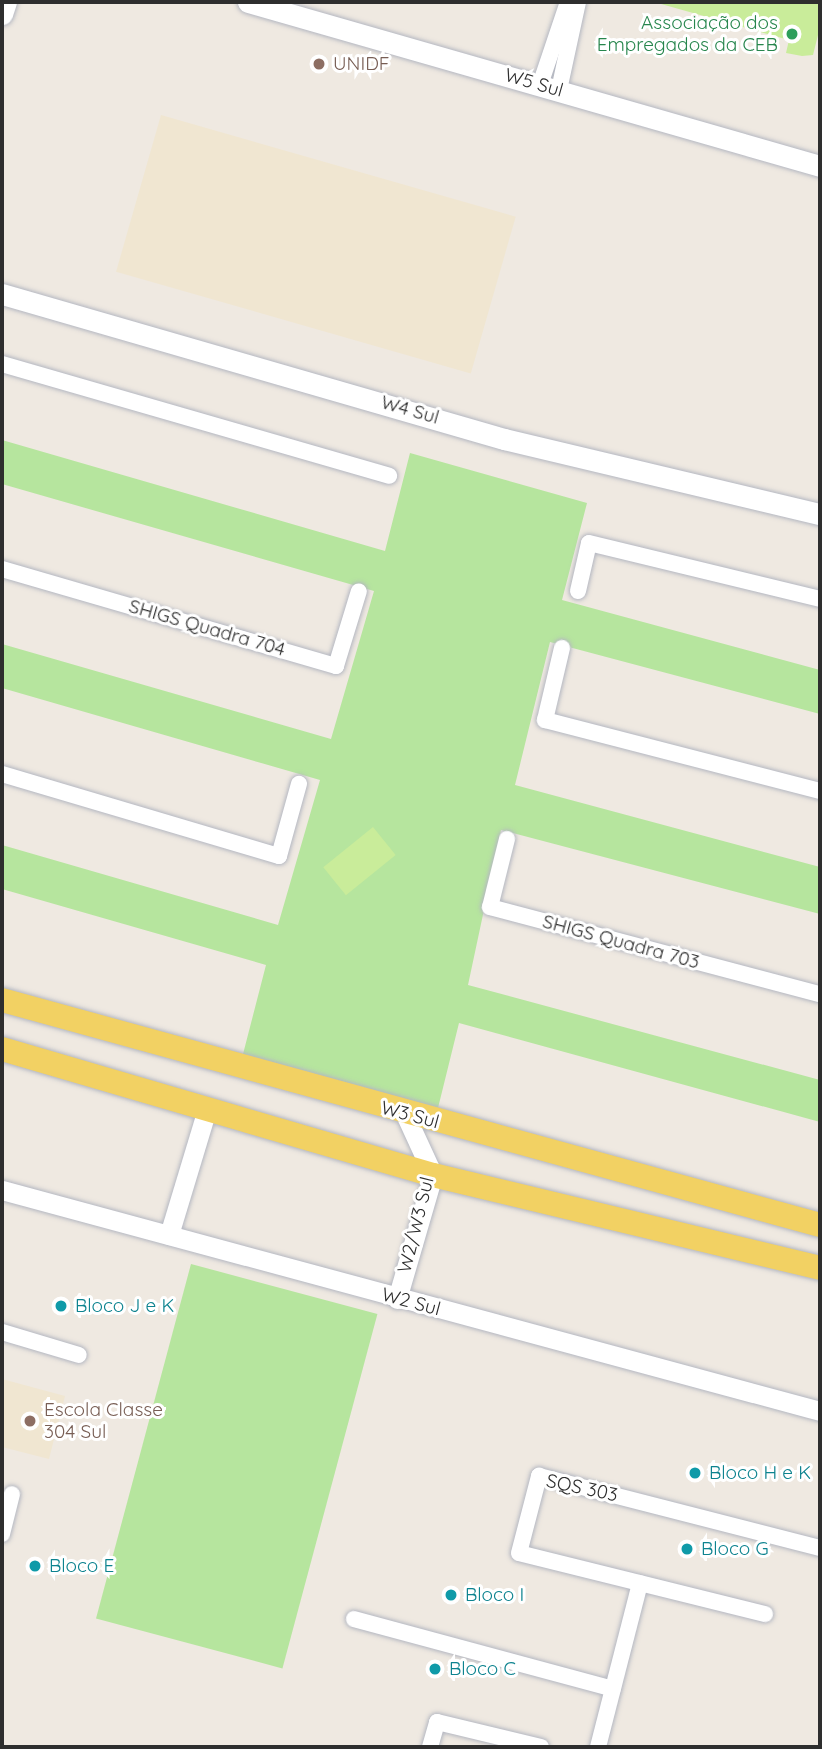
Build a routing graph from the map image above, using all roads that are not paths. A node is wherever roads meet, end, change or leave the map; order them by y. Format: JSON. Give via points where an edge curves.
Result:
{"nodes":[{"id":1,"x":6,"y":2,"type":"edge"},
{"id":2,"x":248,"y":2,"type":"edge"},
{"id":3,"x":568,"y":2,"type":"edge"},
{"id":4,"x":578,"y":2,"type":"edge"},
{"id":5,"x":2,"y":12,"type":"edge"},
{"id":6,"x":550,"y":87,"type":"junction"},
{"id":7,"x":820,"y":166,"type":"edge"},
{"id":8,"x":2,"y":294,"type":"edge"},
{"id":9,"x":2,"y":364,"type":"edge"},
{"id":10,"x":389,"y":476,"type":"dead end"},
{"id":11,"x":820,"y":514,"type":"edge"},
{"id":12,"x":2,"y":569,"type":"edge"},
{"id":13,"x":359,"y":591,"type":"dead end"},
{"id":14,"x":578,"y":591,"type":"dead end"},
{"id":15,"x":820,"y":599,"type":"edge"},
{"id":16,"x":562,"y":648,"type":"dead end"},
{"id":17,"x":2,"y":774,"type":"edge"},
{"id":18,"x":299,"y":784,"type":"dead end"},
{"id":19,"x":820,"y":791,"type":"edge"},
{"id":20,"x":507,"y":839,"type":"dead end"},
{"id":21,"x":820,"y":994,"type":"edge"},
{"id":22,"x":2,"y":1000,"type":"edge"},
{"id":23,"x":2,"y":1049,"type":"edge"},
{"id":24,"x":207,"y":1109,"type":"junction"},
{"id":25,"x":405,"y":1114,"type":"junction"},
{"id":26,"x":433,"y":1175,"type":"junction"},
{"id":27,"x":2,"y":1190,"type":"edge"},
{"id":28,"x":817,"y":1224,"type":"edge"},
{"id":29,"x":169,"y":1235,"type":"junction"},
{"id":30,"x":786,"y":1260,"type":"junction"},
{"id":31,"x":820,"y":1268,"type":"edge"},
{"id":32,"x":397,"y":1299,"type":"junction"},
{"id":33,"x":2,"y":1332,"type":"edge"},
{"id":34,"x":79,"y":1355,"type":"dead end"},
{"id":35,"x":820,"y":1411,"type":"edge"},
{"id":36,"x":12,"y":1494,"type":"dead end"},
{"id":37,"x":2,"y":1534,"type":"edge"},
{"id":38,"x":820,"y":1548,"type":"edge"},
{"id":39,"x":640,"y":1583,"type":"junction"},
{"id":40,"x":765,"y":1614,"type":"dead end"},
{"id":41,"x":354,"y":1619,"type":"dead end"},
{"id":42,"x":613,"y":1689,"type":"junction"},
{"id":43,"x":430,"y":1747,"type":"edge"},
{"id":44,"x":541,"y":1747,"type":"edge"},
{"id":45,"x":598,"y":1747,"type":"edge"}],
"edges":[{"from":1,"to":5,"type":"main road"},
{"from":2,"to":6,"type":"main road","name":"W5 Sul"},
{"from":3,"to":6,"type":"street"},
{"from":4,"to":6,"type":"street"},
{"from":6,"to":7,"type":"main road","name":"W5 Sul"},
{"from":8,"to":11,"type":"main road","name":"W4 Sul","via":[[504,439]]},
{"from":9,"to":10,"type":"street"},
{"from":12,"to":13,"type":"street","name":"SHIGS Quadra 704","via":[[336,666]]},
{"from":14,"to":15,"type":"street","via":[[589,543]]},
{"from":16,"to":19,"type":"street","via":[[545,720]]},
{"from":17,"to":18,"type":"street","via":[[279,856]]},
{"from":20,"to":21,"type":"street","name":"SHIGS Quadra 703","via":[[490,907]]},
{"from":22,"to":25,"type":"main road","name":"W3 Sul"},
{"from":23,"to":24,"type":"main road"},
{"from":24,"to":26,"type":"main road"},
{"from":24,"to":29,"type":"street"},
{"from":25,"to":26,"type":"street","name":"W2/W3 Sul"},
{"from":25,"to":28,"type":"main road","name":"W3 Sul"},
{"from":26,"to":30,"type":"main road"},
{"from":26,"to":32,"type":"street","name":"W2/W3 Sul"},
{"from":27,"to":29,"type":"street","name":"W2 Sul"},
{"from":28,"to":30,"type":"main road","via":[[790,1236]]},
{"from":29,"to":32,"type":"street","name":"W2 Sul"},
{"from":30,"to":31,"type":"main road"},
{"from":32,"to":35,"type":"street","name":"W2 Sul"},
{"from":33,"to":34,"type":"street"},
{"from":36,"to":37,"type":"street"},
{"from":38,"to":39,"type":"street","name":"SQS 303","via":[[539,1476],[519,1553]]},
{"from":39,"to":40,"type":"street","name":"SQS 303"},
{"from":39,"to":42,"type":"street"},
{"from":41,"to":42,"type":"street"},
{"from":42,"to":45,"type":"street"},
{"from":43,"to":44,"type":"street","via":[[437,1722]]}]}
